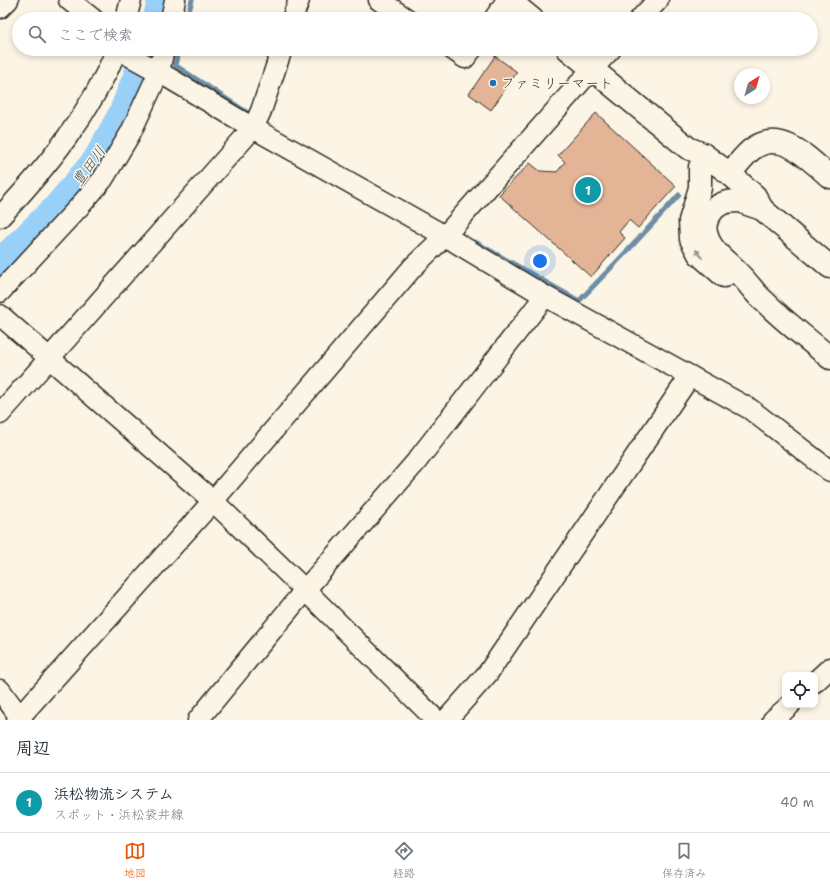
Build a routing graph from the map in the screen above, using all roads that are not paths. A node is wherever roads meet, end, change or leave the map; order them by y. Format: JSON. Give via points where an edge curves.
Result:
{"nodes":[{"id":1,"x":8,"y":0,"type":"edge"},
{"id":2,"x":69,"y":0,"type":"edge"},
{"id":3,"x":131,"y":0,"type":"edge"},
{"id":4,"x":175,"y":0,"type":"edge"},
{"id":5,"x":299,"y":0,"type":"edge"},
{"id":6,"x":379,"y":0,"type":"edge"},
{"id":7,"x":508,"y":0,"type":"edge"},
{"id":8,"x":658,"y":0,"type":"edge"},
{"id":9,"x":0,"y":8,"type":"edge"},
{"id":10,"x":84,"y":12,"type":"edge"},
{"id":11,"x":128,"y":12,"type":"edge"},
{"id":12,"x":172,"y":12,"type":"edge"},
{"id":13,"x":295,"y":12,"type":"edge"},
{"id":14,"x":397,"y":12,"type":"edge"},
{"id":15,"x":499,"y":12,"type":"edge"},
{"id":16,"x":523,"y":12,"type":"edge"},
{"id":17,"x":647,"y":12,"type":"edge"},
{"id":18,"x":117,"y":56,"type":"edge"},
{"id":19,"x":130,"y":56,"type":"edge"},
{"id":20,"x":163,"y":56,"type":"edge"},
{"id":21,"x":280,"y":56,"type":"edge"},
{"id":22,"x":576,"y":56,"type":"edge"},
{"id":23,"x":604,"y":56,"type":"edge"},
{"id":24,"x":592,"y":69,"type":"junction"},
{"id":25,"x":160,"y":72,"type":"junction"},
{"id":26,"x":256,"y":122,"type":"junction"},
{"id":27,"x":688,"y":148,"type":"junction"},
{"id":28,"x":700,"y":166,"type":"junction"},
{"id":29,"x":730,"y":174,"type":"junction"},
{"id":30,"x":830,"y":177,"type":"edge"},
{"id":31,"x":753,"y":205,"type":"junction"},
{"id":32,"x":0,"y":217,"type":"edge"},
{"id":33,"x":445,"y":236,"type":"junction"},
{"id":34,"x":830,"y":267,"type":"edge"},
{"id":35,"x":0,"y":292,"type":"edge"},
{"id":36,"x":546,"y":296,"type":"junction"},
{"id":37,"x":764,"y":302,"type":"junction"},
{"id":38,"x":0,"y":315,"type":"edge"},
{"id":39,"x":50,"y":358,"type":"junction"},
{"id":40,"x":830,"y":358,"type":"edge"},
{"id":41,"x":690,"y":376,"type":"junction"},
{"id":42,"x":0,"y":414,"type":"edge"},
{"id":43,"x":828,"y":465,"type":"edge"},
{"id":44,"x":213,"y":501,"type":"junction"},
{"id":45,"x":305,"y":590,"type":"junction"},
{"id":46,"x":830,"y":668,"type":"edge"},
{"id":47,"x":818,"y":679,"type":"edge"},
{"id":48,"x":0,"y":690,"type":"edge"},
{"id":49,"x":787,"y":708,"type":"edge"},
{"id":50,"x":20,"y":719,"type":"edge"},
{"id":51,"x":198,"y":720,"type":"edge"},
{"id":52,"x":436,"y":720,"type":"edge"},
{"id":53,"x":448,"y":720,"type":"edge"},
{"id":54,"x":773,"y":720,"type":"edge"}],
"edges":[{"from":1,"to":9,"type":"street"},
{"from":2,"to":10,"type":"street"},
{"from":3,"to":11,"type":"street"},
{"from":4,"to":12,"type":"street"},
{"from":5,"to":13,"type":"street"},
{"from":6,"to":14,"type":"street"},
{"from":7,"to":15,"type":"street"},
{"from":7,"to":16,"type":"main road"},
{"from":8,"to":17,"type":"street"},
{"from":18,"to":32,"type":"street","via":[[84,115],[61,147]]},
{"from":19,"to":25,"type":"street"},
{"from":20,"to":25,"type":"street"},
{"from":21,"to":26,"type":"street"},
{"from":22,"to":24,"type":"main road"},
{"from":23,"to":24,"type":"street"},
{"from":24,"to":27,"type":"main road"},
{"from":24,"to":33,"type":"street"},
{"from":25,"to":26,"type":"street"},
{"from":25,"to":35,"type":"street","via":[[130,134],[103,179]]},
{"from":26,"to":33,"type":"street"},
{"from":26,"to":39,"type":"street"},
{"from":27,"to":28,"type":"main road","via":[[695,163]]},
{"from":27,"to":29,"type":"main road","via":[[703,154]]},
{"from":28,"to":31,"type":"main road"},
{"from":37,"to":28,"type":"main road","one_way":true,"via":[[737,286],[704,260],[694,247],[690,221],[700,188]]},
{"from":29,"to":30,"type":"main road","via":[[750,151],[767,142],[775,141],[792,147]]},
{"from":29,"to":31,"type":"main road","via":[[755,196]]},
{"from":31,"to":34,"type":"main road"},
{"from":31,"to":37,"type":"main road","via":[[729,201],[714,208],[708,217],[707,235],[712,246]]},
{"from":33,"to":36,"type":"street"},
{"from":33,"to":44,"type":"street","via":[[414,267]]},
{"from":36,"to":41,"type":"street"},
{"from":36,"to":45,"type":"street","via":[[416,462]]},
{"from":37,"to":40,"type":"main road"},
{"from":38,"to":39,"type":"street"},
{"from":39,"to":42,"type":"street"},
{"from":39,"to":44,"type":"street"},
{"from":41,"to":43,"type":"street","via":[[750,409]]},
{"from":41,"to":53,"type":"street","via":[[488,673]]},
{"from":44,"to":45,"type":"street"},
{"from":44,"to":50,"type":"street"},
{"from":45,"to":51,"type":"street"},
{"from":45,"to":52,"type":"street"},
{"from":46,"to":47,"type":"street"},
{"from":48,"to":50,"type":"street"},
{"from":49,"to":54,"type":"street"}]}
